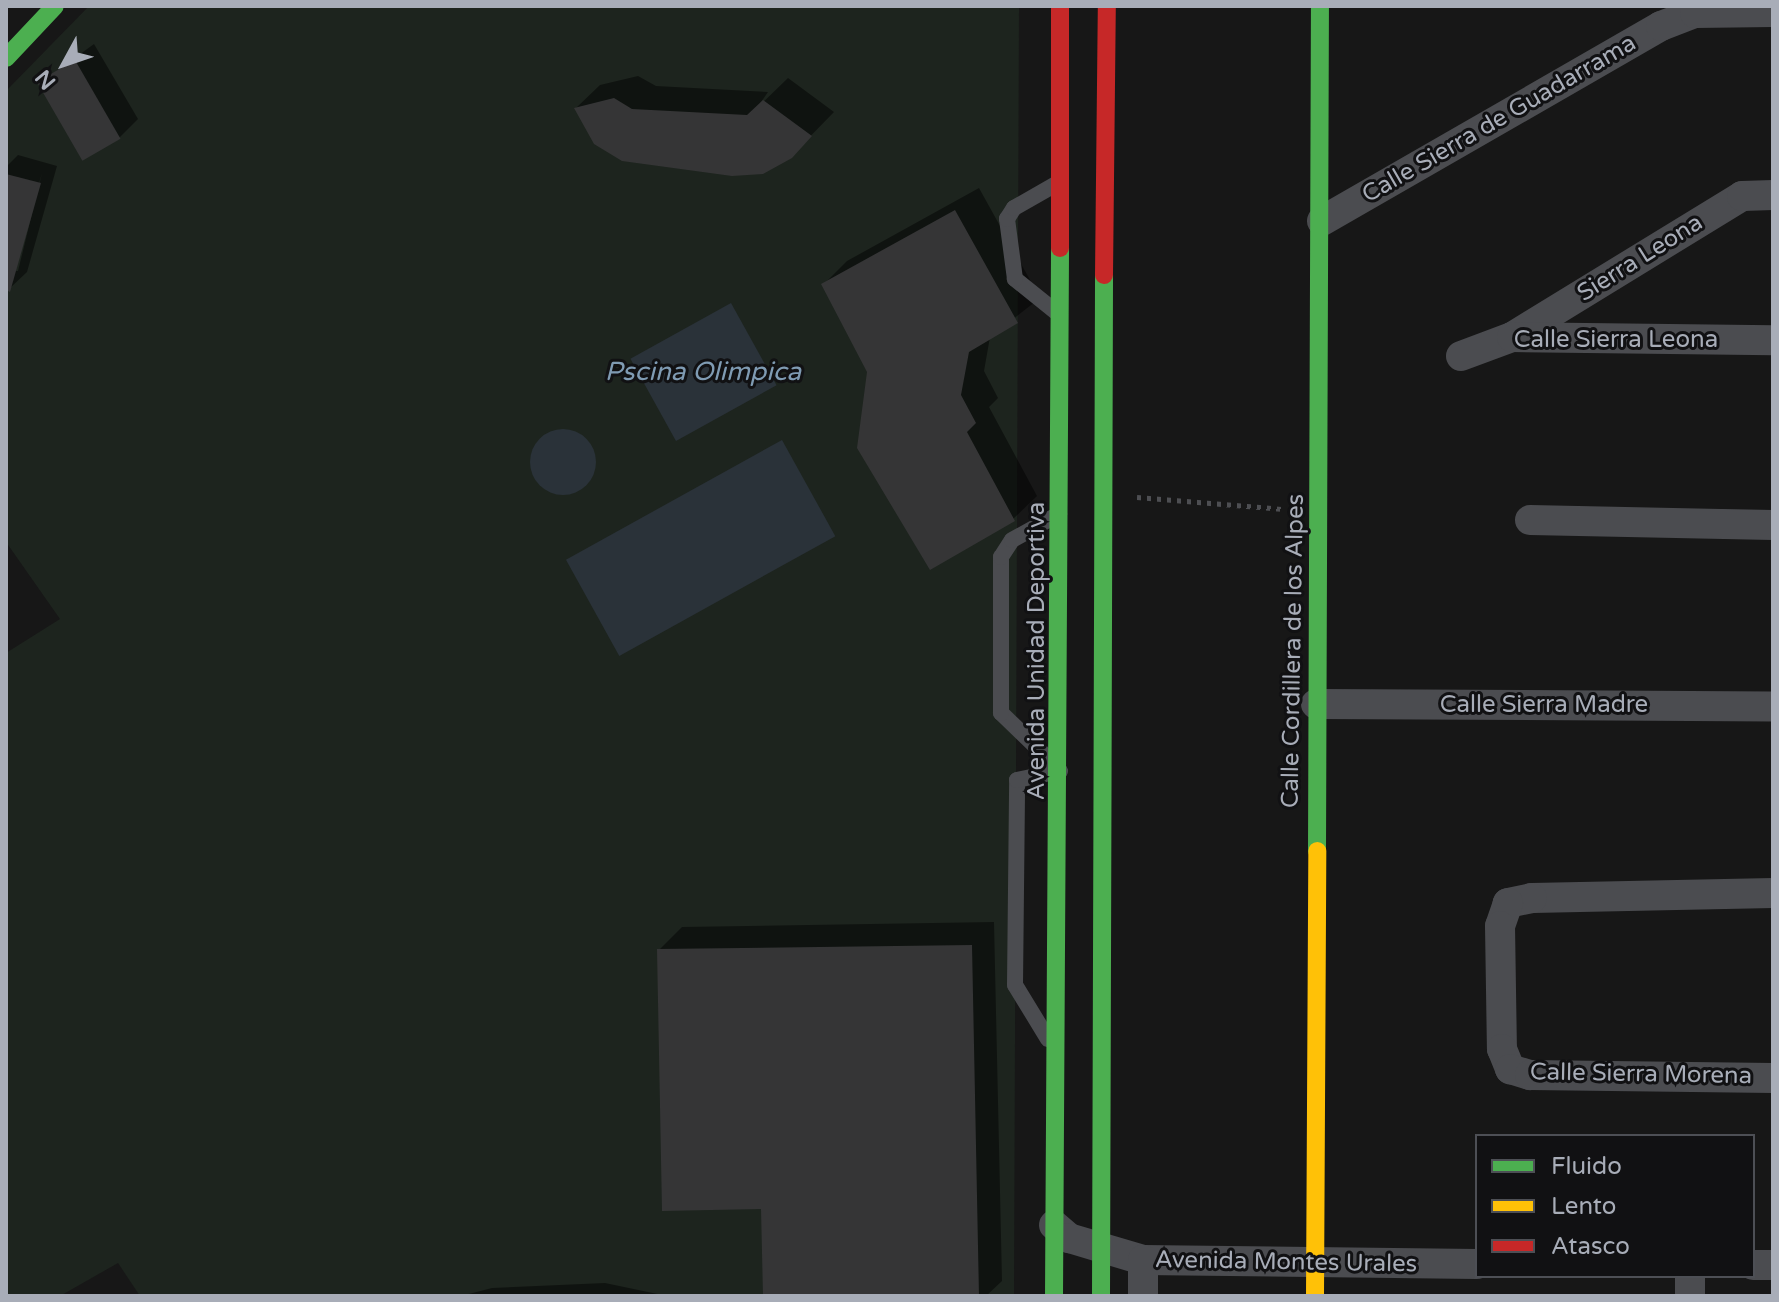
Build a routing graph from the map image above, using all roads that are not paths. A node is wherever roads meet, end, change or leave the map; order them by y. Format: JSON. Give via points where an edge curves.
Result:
{"nodes":[{"id":1,"x":55,"y":6,"type":"edge"},
{"id":2,"x":1060,"y":6,"type":"edge"},
{"id":3,"x":1107,"y":6,"type":"edge"},
{"id":4,"x":1320,"y":6,"type":"edge"},
{"id":5,"x":1773,"y":12,"type":"edge"},
{"id":6,"x":6,"y":58,"type":"edge"},
{"id":7,"x":1084,"y":125,"type":"junction"},
{"id":8,"x":1061,"y":181,"type":"junction"},
{"id":9,"x":1773,"y":195,"type":"edge"},
{"id":10,"x":1322,"y":221,"type":"junction"},
{"id":11,"x":1083,"y":230,"type":"junction"},
{"id":12,"x":1061,"y":315,"type":"junction"},
{"id":13,"x":1512,"y":337,"type":"junction"},
{"id":14,"x":1773,"y":340,"type":"edge"},
{"id":15,"x":1061,"y":349,"type":"junction"},
{"id":16,"x":1107,"y":352,"type":"junction"},
{"id":17,"x":1461,"y":356,"type":"dead end"},
{"id":18,"x":1061,"y":513,"type":"junction"},
{"id":19,"x":1530,"y":520,"type":"dead end"},
{"id":20,"x":1773,"y":525,"type":"edge"},
{"id":21,"x":1316,"y":704,"type":"junction"},
{"id":22,"x":1773,"y":706,"type":"edge"},
{"id":23,"x":1080,"y":770,"type":"junction"},
{"id":24,"x":1773,"y":893,"type":"edge"},
{"id":25,"x":1056,"y":1050,"type":"junction"},
{"id":26,"x":1773,"y":1078,"type":"edge"},
{"id":27,"x":1054,"y":1225,"type":"junction"},
{"id":28,"x":1101,"y":1248,"type":"junction"},
{"id":29,"x":1143,"y":1260,"type":"junction"},
{"id":30,"x":1314,"y":1263,"type":"junction"},
{"id":31,"x":1475,"y":1264,"type":"edge"},
{"id":32,"x":1054,"y":1296,"type":"edge"},
{"id":33,"x":1101,"y":1296,"type":"edge"},
{"id":34,"x":1143,"y":1296,"type":"edge"},
{"id":35,"x":1315,"y":1296,"type":"edge"}],
"edges":[{"from":1,"to":6,"type":"street"},
{"from":2,"to":7,"type":"street","name":"Avenida Unidad Deportiva"},
{"from":3,"to":7,"type":"street","name":"Avenida Unidad Deportiva"},
{"from":4,"to":10,"type":"street","name":"Calle Cordillera de los Alpes"},
{"from":5,"to":10,"type":"street","name":"Calle Sierra de Guadarrama","via":[[1695,13],[1661,26]]},
{"from":7,"to":8,"type":"street","name":"Avenida Unidad Deportiva"},
{"from":7,"to":11,"type":"street","name":"Avenida Unidad Deportiva"},
{"from":8,"to":11,"type":"street","name":"Avenida Unidad Deportiva"},
{"from":8,"to":12,"type":"lane","via":[[1014,208],[1007,219],[1015,279]]},
{"from":9,"to":13,"type":"street","name":"Sierra Leona","via":[[1742,196]]},
{"from":10,"to":21,"type":"street","name":"Calle Cordillera de los Alpes"},
{"from":11,"to":12,"type":"street","name":"Avenida Unidad Deportiva"},
{"from":11,"to":16,"type":"street","name":"Avenida Unidad Deportiva"},
{"from":12,"to":15,"type":"street","name":"Avenida Unidad Deportiva"},
{"from":13,"to":14,"type":"street","name":"Calle Sierra Leona"},
{"from":13,"to":17,"type":"street","name":"Calle Sierra Leona"},
{"from":15,"to":16,"type":"street"},
{"from":15,"to":18,"type":"street","name":"Avenida Unidad Deportiva"},
{"from":16,"to":23,"type":"street","name":"Avenida Unidad Deportiva","via":[[1104,494]]},
{"from":18,"to":23,"type":"street","name":"Avenida Unidad Deportiva"},
{"from":18,"to":23,"type":"lane","via":[[1012,540],[1001,557],[1001,713]]},
{"from":19,"to":20,"type":"street"},
{"from":21,"to":22,"type":"street","name":"Calle Sierra Madre"},
{"from":21,"to":30,"type":"street","name":"Calle Cordillera de los Alpes"},
{"from":23,"to":25,"type":"street","name":"Avenida Unidad Deportiva"},
{"from":23,"to":25,"type":"lane","via":[[1017,780],[1015,985]]},
{"from":23,"to":28,"type":"street","name":"Avenida Unidad Deportiva"},
{"from":24,"to":26,"type":"street","name":"Calle Sierra Morena","via":[[1532,898],[1508,903],[1500,942],[1502,1049],[1510,1069],[1530,1075]]},
{"from":25,"to":27,"type":"street","name":"Avenida Unidad Deportiva"},
{"from":27,"to":28,"type":"street","name":"Avenida Montes Urales","via":[[1069,1238]]},
{"from":27,"to":32,"type":"street","name":"Avenida Unidad Deportiva"},
{"from":28,"to":29,"type":"street","name":"Avenida Montes Urales"},
{"from":28,"to":33,"type":"street","name":"Avenida Unidad Deportiva"},
{"from":29,"to":30,"type":"street","name":"Avenida Montes Urales"},
{"from":29,"to":34,"type":"street"},
{"from":30,"to":31,"type":"street","name":"Avenida Montes Urales"},
{"from":30,"to":35,"type":"street","name":"Calle Cordillera de los Alpes"}]}
